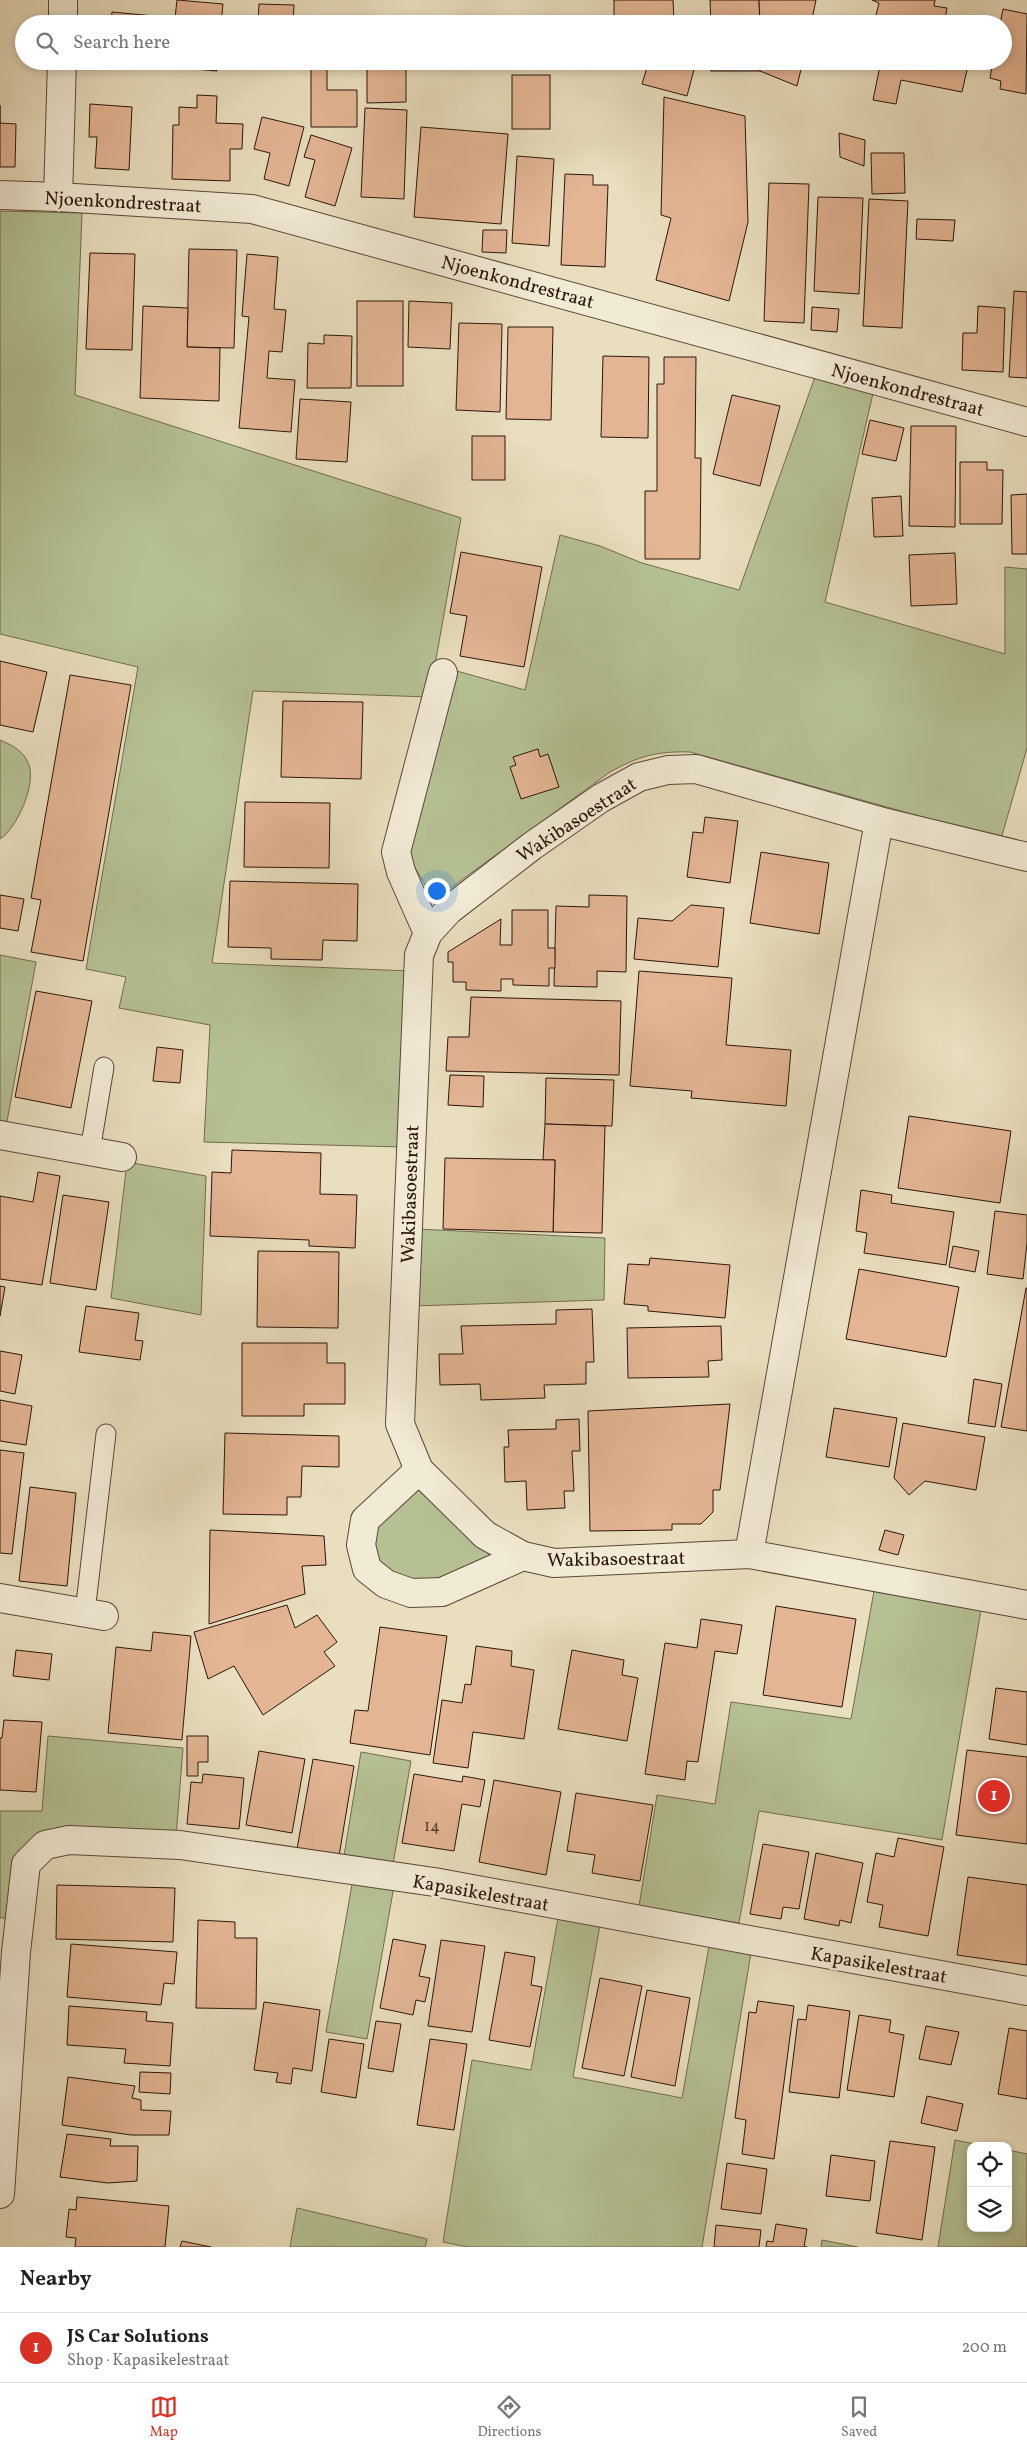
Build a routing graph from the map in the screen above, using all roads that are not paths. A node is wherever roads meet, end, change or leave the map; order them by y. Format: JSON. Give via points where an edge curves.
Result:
{"nodes":[{"id":1,"x":63,"y":0,"type":"edge"},
{"id":2,"x":63,"y":15,"type":"edge"},
{"id":3,"x":62,"y":70,"type":"edge"},
{"id":4,"x":0,"y":195,"type":"edge"},
{"id":5,"x":58,"y":197,"type":"junction"},
{"id":6,"x":1027,"y":422,"type":"edge"},
{"id":7,"x":444,"y":673,"type":"dead end"},
{"id":8,"x":879,"y":821,"type":"junction"},
{"id":9,"x":1027,"y":857,"type":"edge"},
{"id":10,"x":428,"y":933,"type":"junction"},
{"id":11,"x":104,"y":1067,"type":"dead end"},
{"id":12,"x":0,"y":1135,"type":"edge"},
{"id":13,"x":90,"y":1151,"type":"junction"},
{"id":14,"x":122,"y":1157,"type":"dead end"},
{"id":15,"x":106,"y":1434,"type":"dead end"},
{"id":16,"x":419,"y":1470,"type":"junction"},
{"id":17,"x":749,"y":1554,"type":"junction"},
{"id":18,"x":523,"y":1556,"type":"junction"},
{"id":19,"x":0,"y":1598,"type":"edge"},
{"id":20,"x":1027,"y":1605,"type":"edge"},
{"id":21,"x":95,"y":1614,"type":"joint"},
{"id":22,"x":8,"y":1951,"type":"edge"},
{"id":23,"x":1027,"y":1991,"type":"edge"},
{"id":24,"x":0,"y":2194,"type":"edge"}],
"edges":[{"from":1,"to":2,"type":"street"},
{"from":3,"to":5,"type":"street"},
{"from":4,"to":5,"type":"street","name":"Njoenkondrestraat"},
{"from":5,"to":6,"type":"street","name":"Njoenkondrestraat","via":[[252,209]]},
{"from":7,"to":10,"type":"street","via":[[396,852],[401,872]]},
{"from":8,"to":9,"type":"street","name":"Wakibasoestraat"},
{"from":8,"to":10,"type":"street","name":"Wakibasoestraat","via":[[696,769],[668,770],[639,777],[601,798],[532,846],[449,910]]},
{"from":8,"to":17,"type":"street"},
{"from":10,"to":16,"type":"street","name":"Wakibasoestraat","via":[[419,955],[400,1424]]},
{"from":11,"to":13,"type":"lane"},
{"from":12,"to":13,"type":"street"},
{"from":13,"to":14,"type":"street"},
{"from":15,"to":21,"type":"lane"},
{"from":16,"to":18,"type":"street","name":"Wakibasoestraat","via":[[485,1535]]},
{"from":16,"to":18,"type":"street","via":[[365,1520],[361,1545],[367,1570],[386,1584],[411,1593],[442,1592]]},
{"from":17,"to":18,"type":"street","name":"Wakibasoestraat","via":[[554,1563]]},
{"from":17,"to":20,"type":"street","name":"Wakibasoestraat"},
{"from":19,"to":21,"type":"street"},
{"from":22,"to":23,"type":"street","name":"Kapasikelestraat","via":[[26,1864],[45,1845],[69,1840],[180,1845],[434,1882]]},
{"from":22,"to":24,"type":"street","name":"Kapasikelestraat"}]}
